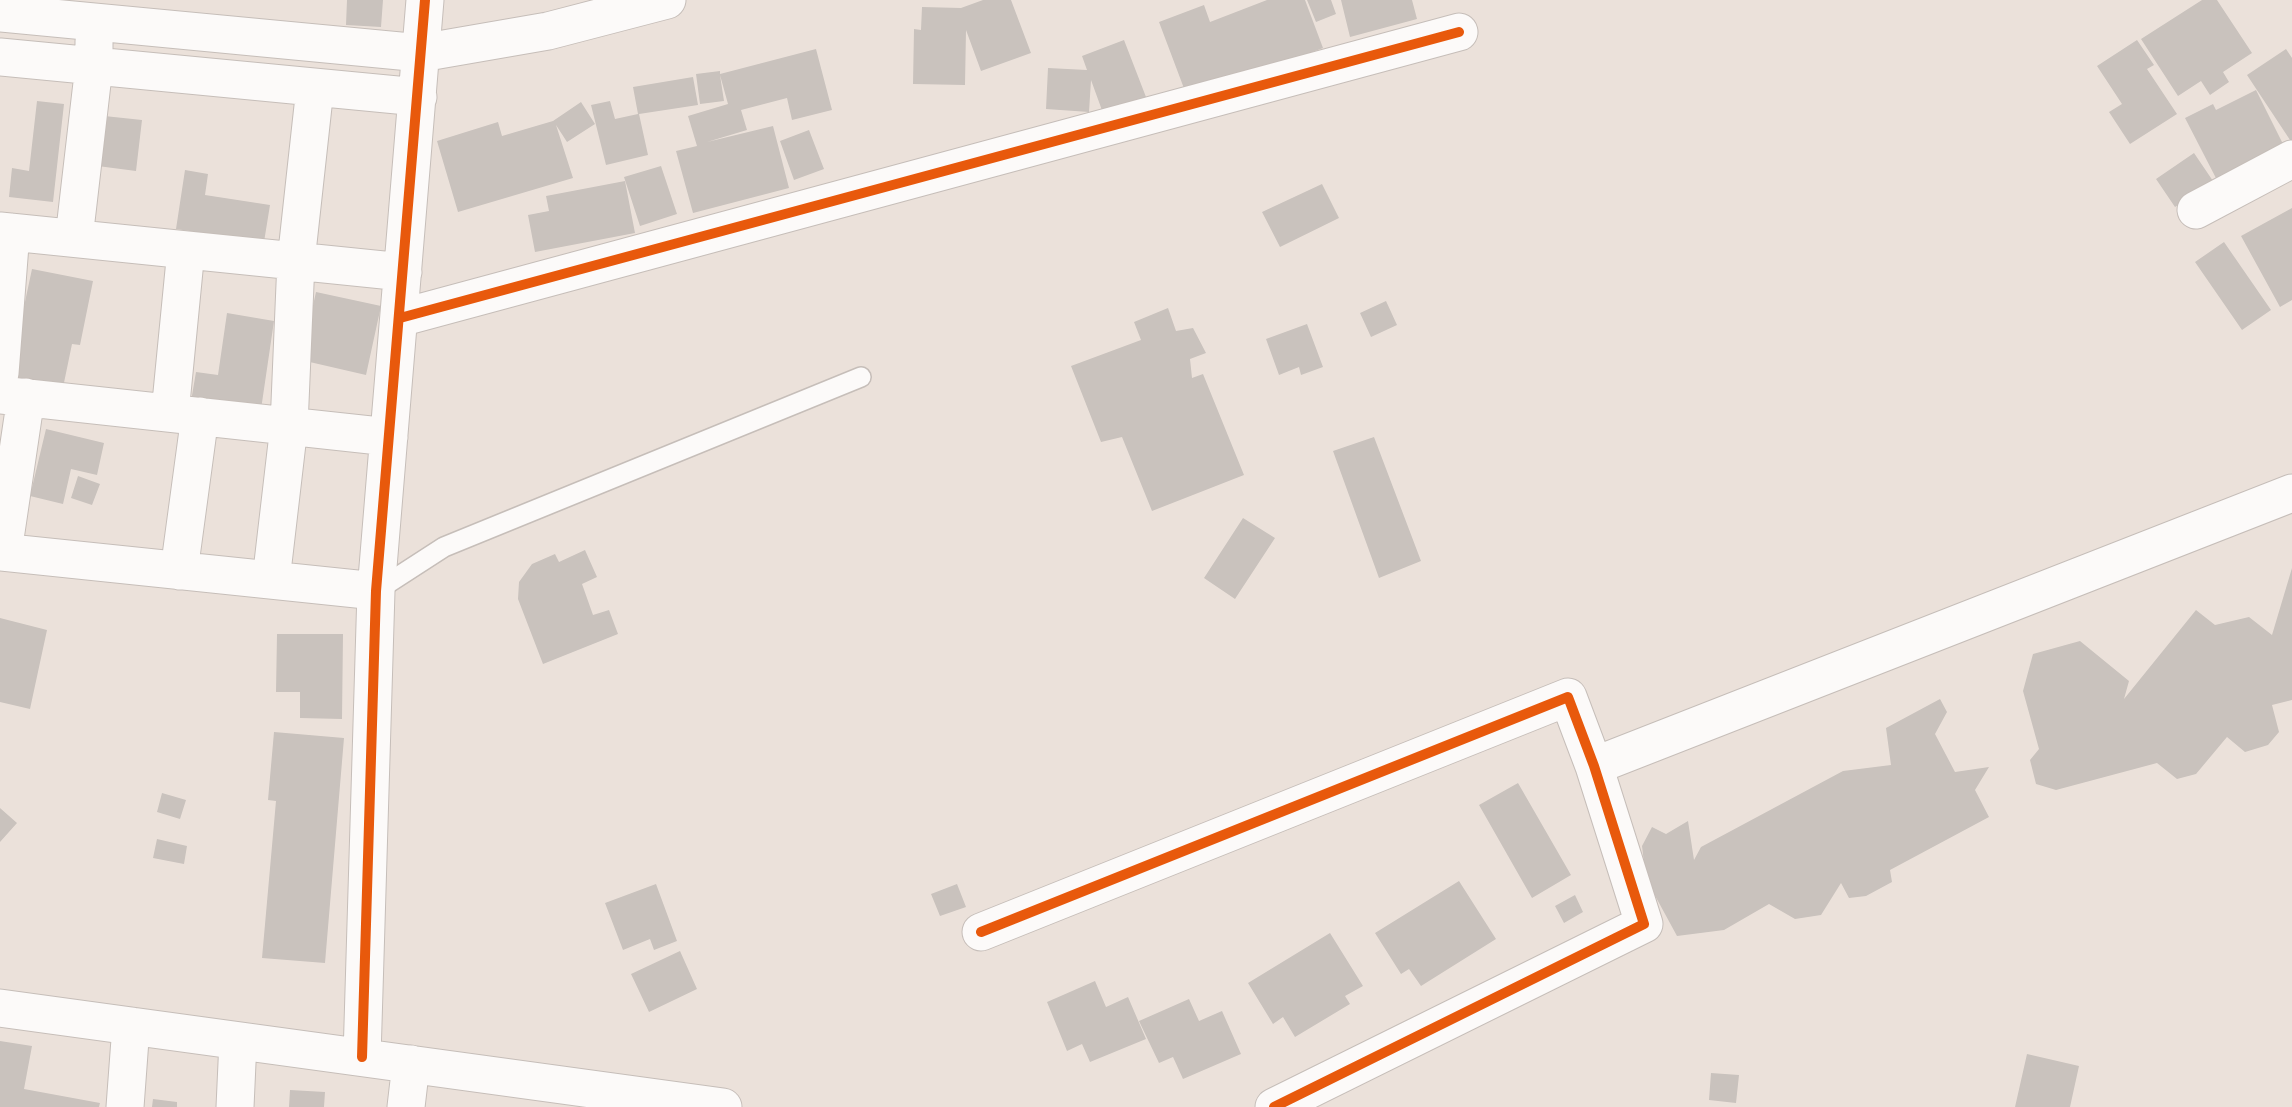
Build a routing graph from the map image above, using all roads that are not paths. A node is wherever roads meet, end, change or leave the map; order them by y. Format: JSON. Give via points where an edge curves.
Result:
{"nodes":[{"id":1,"x":425,"y":0,"type":"edge"},
{"id":2,"x":667,"y":0,"type":"edge"},
{"id":3,"x":53,"y":9,"type":"edge"},
{"id":4,"x":0,"y":13,"type":"edge"},
{"id":5,"x":95,"y":22,"type":"junction"},
{"id":6,"x":1459,"y":32,"type":"dead end"},
{"id":7,"x":421,"y":53,"type":"junction"},
{"id":8,"x":0,"y":57,"type":"edge"},
{"id":9,"x":94,"y":66,"type":"junction"},
{"id":10,"x":315,"y":88,"type":"junction"},
{"id":11,"x":418,"y":97,"type":"junction"},
{"id":12,"x":2292,"y":159,"type":"edge"},
{"id":13,"x":2196,"y":210,"type":"dead end"},
{"id":14,"x":6,"y":232,"type":"edge"},
{"id":15,"x":74,"y":239,"type":"junction"},
{"id":16,"x":186,"y":250,"type":"junction"},
{"id":17,"x":296,"y":261,"type":"junction"},
{"id":18,"x":403,"y":272,"type":"junction"},
{"id":19,"x":400,"y":317,"type":"junction"},
{"id":20,"x":861,"y":377,"type":"dead end"},
{"id":21,"x":9,"y":388,"type":"edge"},
{"id":22,"x":185,"y":414,"type":"junction"},
{"id":23,"x":289,"y":426,"type":"junction"},
{"id":24,"x":389,"y":437,"type":"junction"},
{"id":25,"x":2292,"y":493,"type":"edge"},
{"id":26,"x":2,"y":552,"type":"edge"},
{"id":27,"x":179,"y":571,"type":"junction"},
{"id":28,"x":271,"y":580,"type":"junction"},
{"id":29,"x":376,"y":591,"type":"junction"},
{"id":30,"x":1594,"y":766,"type":"junction"},
{"id":31,"x":981,"y":932,"type":"dead end"},
{"id":32,"x":0,"y":1008,"type":"edge"},
{"id":33,"x":131,"y":1026,"type":"junction"},
{"id":34,"x":238,"y":1041,"type":"junction"},
{"id":35,"x":362,"y":1057,"type":"junction"},
{"id":36,"x":411,"y":1064,"type":"junction"},
{"id":37,"x":125,"y":1107,"type":"edge"},
{"id":38,"x":235,"y":1107,"type":"edge"},
{"id":39,"x":406,"y":1107,"type":"edge"},
{"id":40,"x":723,"y":1107,"type":"edge"},
{"id":41,"x":1274,"y":1107,"type":"edge"}],
"edges":[{"from":1,"to":7,"type":"street"},
{"from":2,"to":7,"type":"street","via":[[548,31]]},
{"from":3,"to":4,"type":"street"},
{"from":3,"to":5,"type":"street"},
{"from":5,"to":7,"type":"street"},
{"from":5,"to":9,"type":"street"},
{"from":6,"to":19,"type":"street"},
{"from":7,"to":11,"type":"street"},
{"from":8,"to":9,"type":"street"},
{"from":9,"to":10,"type":"street"},
{"from":9,"to":15,"type":"street"},
{"from":10,"to":11,"type":"street"},
{"from":10,"to":17,"type":"street"},
{"from":11,"to":18,"type":"street"},
{"from":12,"to":13,"type":"street"},
{"from":14,"to":15,"type":"street"},
{"from":14,"to":21,"type":"street"},
{"from":15,"to":16,"type":"street"},
{"from":16,"to":17,"type":"street"},
{"from":16,"to":22,"type":"street"},
{"from":17,"to":18,"type":"street"},
{"from":17,"to":23,"type":"street"},
{"from":18,"to":19,"type":"street"},
{"from":19,"to":24,"type":"street"},
{"from":20,"to":29,"type":"lane","via":[[443,547]]},
{"from":21,"to":22,"type":"street"},
{"from":21,"to":26,"type":"street"},
{"from":22,"to":23,"type":"street"},
{"from":22,"to":27,"type":"street"},
{"from":23,"to":24,"type":"street"},
{"from":23,"to":28,"type":"street"},
{"from":24,"to":29,"type":"street"},
{"from":25,"to":30,"type":"street"},
{"from":26,"to":27,"type":"street"},
{"from":27,"to":28,"type":"street"},
{"from":28,"to":29,"type":"street"},
{"from":29,"to":35,"type":"street"},
{"from":30,"to":31,"type":"street","via":[[1568,697]]},
{"from":30,"to":41,"type":"street","via":[[1644,924]]},
{"from":32,"to":33,"type":"street"},
{"from":33,"to":34,"type":"street"},
{"from":33,"to":37,"type":"street"},
{"from":34,"to":35,"type":"street"},
{"from":34,"to":38,"type":"street"},
{"from":35,"to":36,"type":"street"},
{"from":36,"to":39,"type":"street"},
{"from":36,"to":40,"type":"street"}]}
